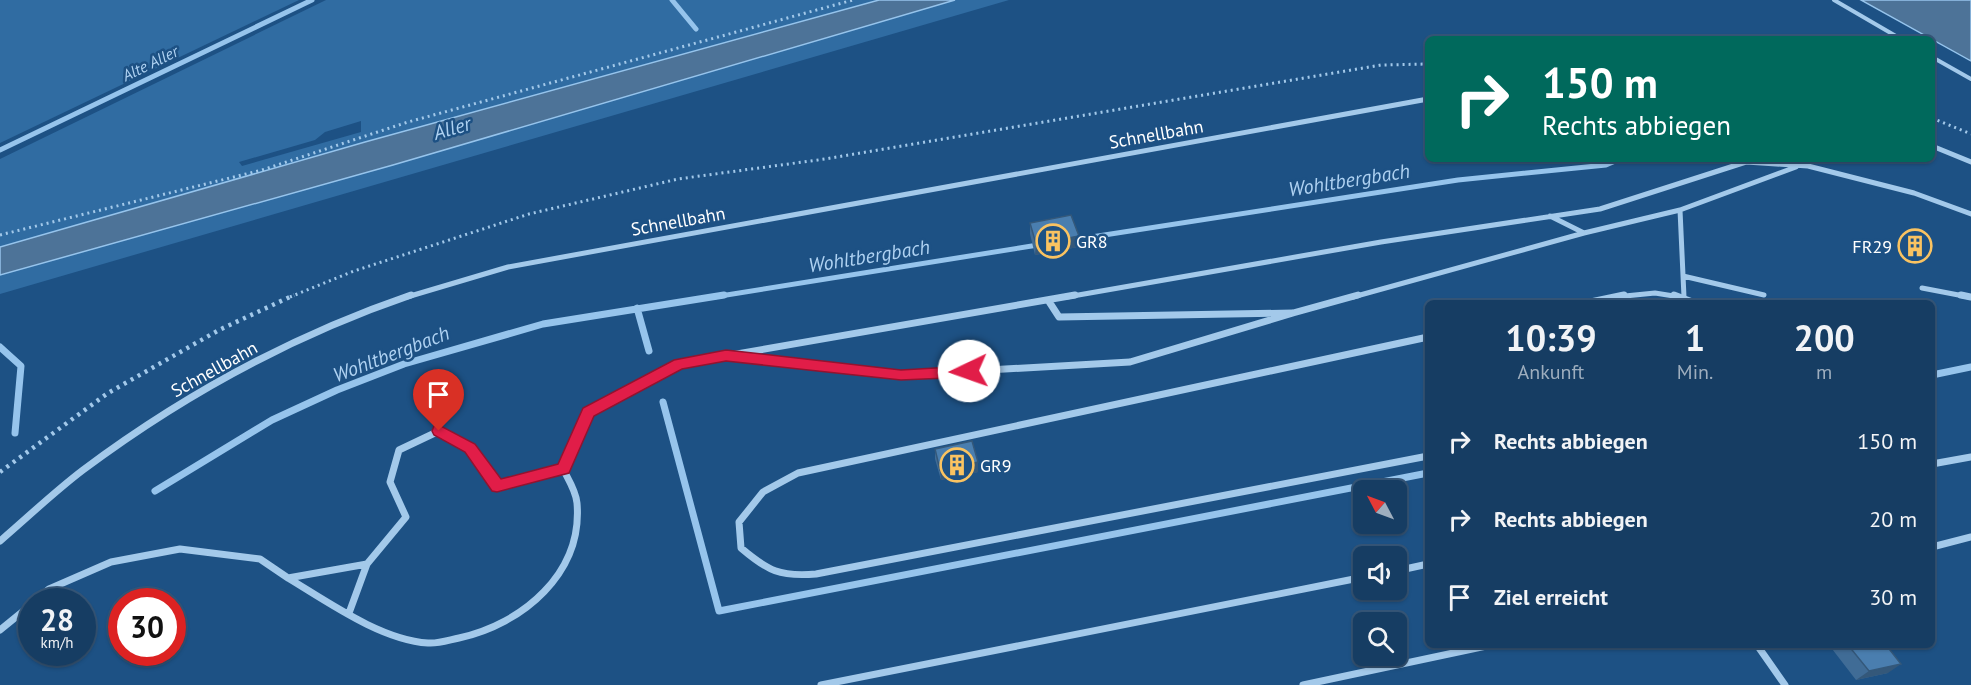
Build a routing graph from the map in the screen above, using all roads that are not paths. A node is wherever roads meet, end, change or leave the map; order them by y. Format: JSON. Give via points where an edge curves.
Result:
{"nodes":[{"id":1,"x":1834,"y":0,"type":"edge"},
{"id":2,"x":1896,"y":36,"type":"edge"},
{"id":3,"x":1935,"y":59,"type":"edge"},
{"id":4,"x":1971,"y":79,"type":"edge"},
{"id":5,"x":1425,"y":100,"type":"edge"},
{"id":6,"x":1935,"y":147,"type":"edge"},
{"id":7,"x":1971,"y":162,"type":"edge"},
{"id":8,"x":1800,"y":166,"type":"junction"},
{"id":9,"x":1680,"y":210,"type":"junction"},
{"id":10,"x":1971,"y":214,"type":"edge"},
{"id":11,"x":1549,"y":216,"type":"junction"},
{"id":12,"x":1584,"y":233,"type":"junction"},
{"id":13,"x":1683,"y":276,"type":"junction"},
{"id":14,"x":1922,"y":288,"type":"dead end"},
{"id":15,"x":1764,"y":296,"type":"dead end"},
{"id":16,"x":1684,"y":297,"type":"junction"},
{"id":17,"x":1971,"y":297,"type":"edge"},
{"id":18,"x":1048,"y":300,"type":"junction"},
{"id":19,"x":1600,"y":300,"type":"edge"},
{"id":20,"x":1690,"y":300,"type":"edge"},
{"id":21,"x":1293,"y":314,"type":"junction"},
{"id":22,"x":1425,"y":338,"type":"edge"},
{"id":23,"x":726,"y":356,"type":"junction"},
{"id":24,"x":1425,"y":457,"type":"edge"},
{"id":25,"x":1971,"y":457,"type":"edge"},
{"id":26,"x":1935,"y":463,"type":"edge"},
{"id":27,"x":563,"y":469,"type":"junction"},
{"id":28,"x":1971,"y":537,"type":"edge"},
{"id":29,"x":0,"y":541,"type":"edge"},
{"id":30,"x":1935,"y":545,"type":"edge"},
{"id":31,"x":367,"y":564,"type":"junction"},
{"id":32,"x":1425,"y":565,"type":"edge"},
{"id":33,"x":1407,"y":569,"type":"edge"},
{"id":34,"x":288,"y":578,"type":"junction"},
{"id":35,"x":1353,"y":579,"type":"edge"},
{"id":36,"x":51,"y":588,"type":"edge"},
{"id":37,"x":349,"y":613,"type":"junction"},
{"id":38,"x":18,"y":615,"type":"edge"},
{"id":39,"x":0,"y":630,"type":"edge"},
{"id":40,"x":1477,"y":648,"type":"edge"},
{"id":41,"x":1759,"y":648,"type":"edge"},
{"id":42,"x":821,"y":685,"type":"edge"},
{"id":43,"x":1303,"y":685,"type":"edge"},
{"id":44,"x":1785,"y":685,"type":"edge"}],
"edges":[{"from":1,"to":2,"type":"lane"},
{"from":3,"to":4,"type":"lane"},
{"from":5,"to":29,"type":"street","name":"Schnellbahn","via":[[508,267],[436,287],[280,349],[197,394],[81,472]]},
{"from":6,"to":7,"type":"street"},
{"from":8,"to":9,"type":"street"},
{"from":8,"to":10,"type":"street","via":[[1914,193]]},
{"from":8,"to":11,"type":"street","via":[[1746,162],[1600,208]]},
{"from":9,"to":12,"type":"street"},
{"from":9,"to":13,"type":"street"},
{"from":11,"to":12,"type":"street"},
{"from":11,"to":18,"type":"street"},
{"from":12,"to":21,"type":"street"},
{"from":13,"to":15,"type":"street"},
{"from":13,"to":16,"type":"street"},
{"from":14,"to":17,"type":"street"},
{"from":16,"to":19,"type":"street","via":[[1658,292]]},
{"from":16,"to":20,"type":"street"},
{"from":18,"to":21,"type":"street","via":[[1059,317]]},
{"from":18,"to":23,"type":"street"},
{"from":21,"to":23,"type":"street","via":[[1130,362],[901,375]]},
{"from":22,"to":24,"type":"street","via":[[798,473],[763,492],[739,522],[741,548],[765,570],[789,577],[816,574]]},
{"from":23,"to":27,"type":"street","via":[[679,364],[588,412]]},
{"from":25,"to":26,"type":"street"},
{"from":27,"to":31,"type":"street","via":[[497,486],[470,448],[439,431],[399,450],[390,482],[406,517]]},
{"from":27,"to":37,"type":"street","via":[[577,500],[577,531],[563,570],[539,600],[500,627],[466,638],[428,643],[397,635]]},
{"from":28,"to":30,"type":"street"},
{"from":31,"to":34,"type":"street"},
{"from":31,"to":37,"type":"street"},
{"from":32,"to":33,"type":"street"},
{"from":34,"to":36,"type":"street","via":[[260,559],[180,549],[111,562]]},
{"from":34,"to":37,"type":"street"},
{"from":35,"to":42,"type":"street"},
{"from":38,"to":39,"type":"street"},
{"from":40,"to":43,"type":"street"},
{"from":41,"to":44,"type":"street"}]}
